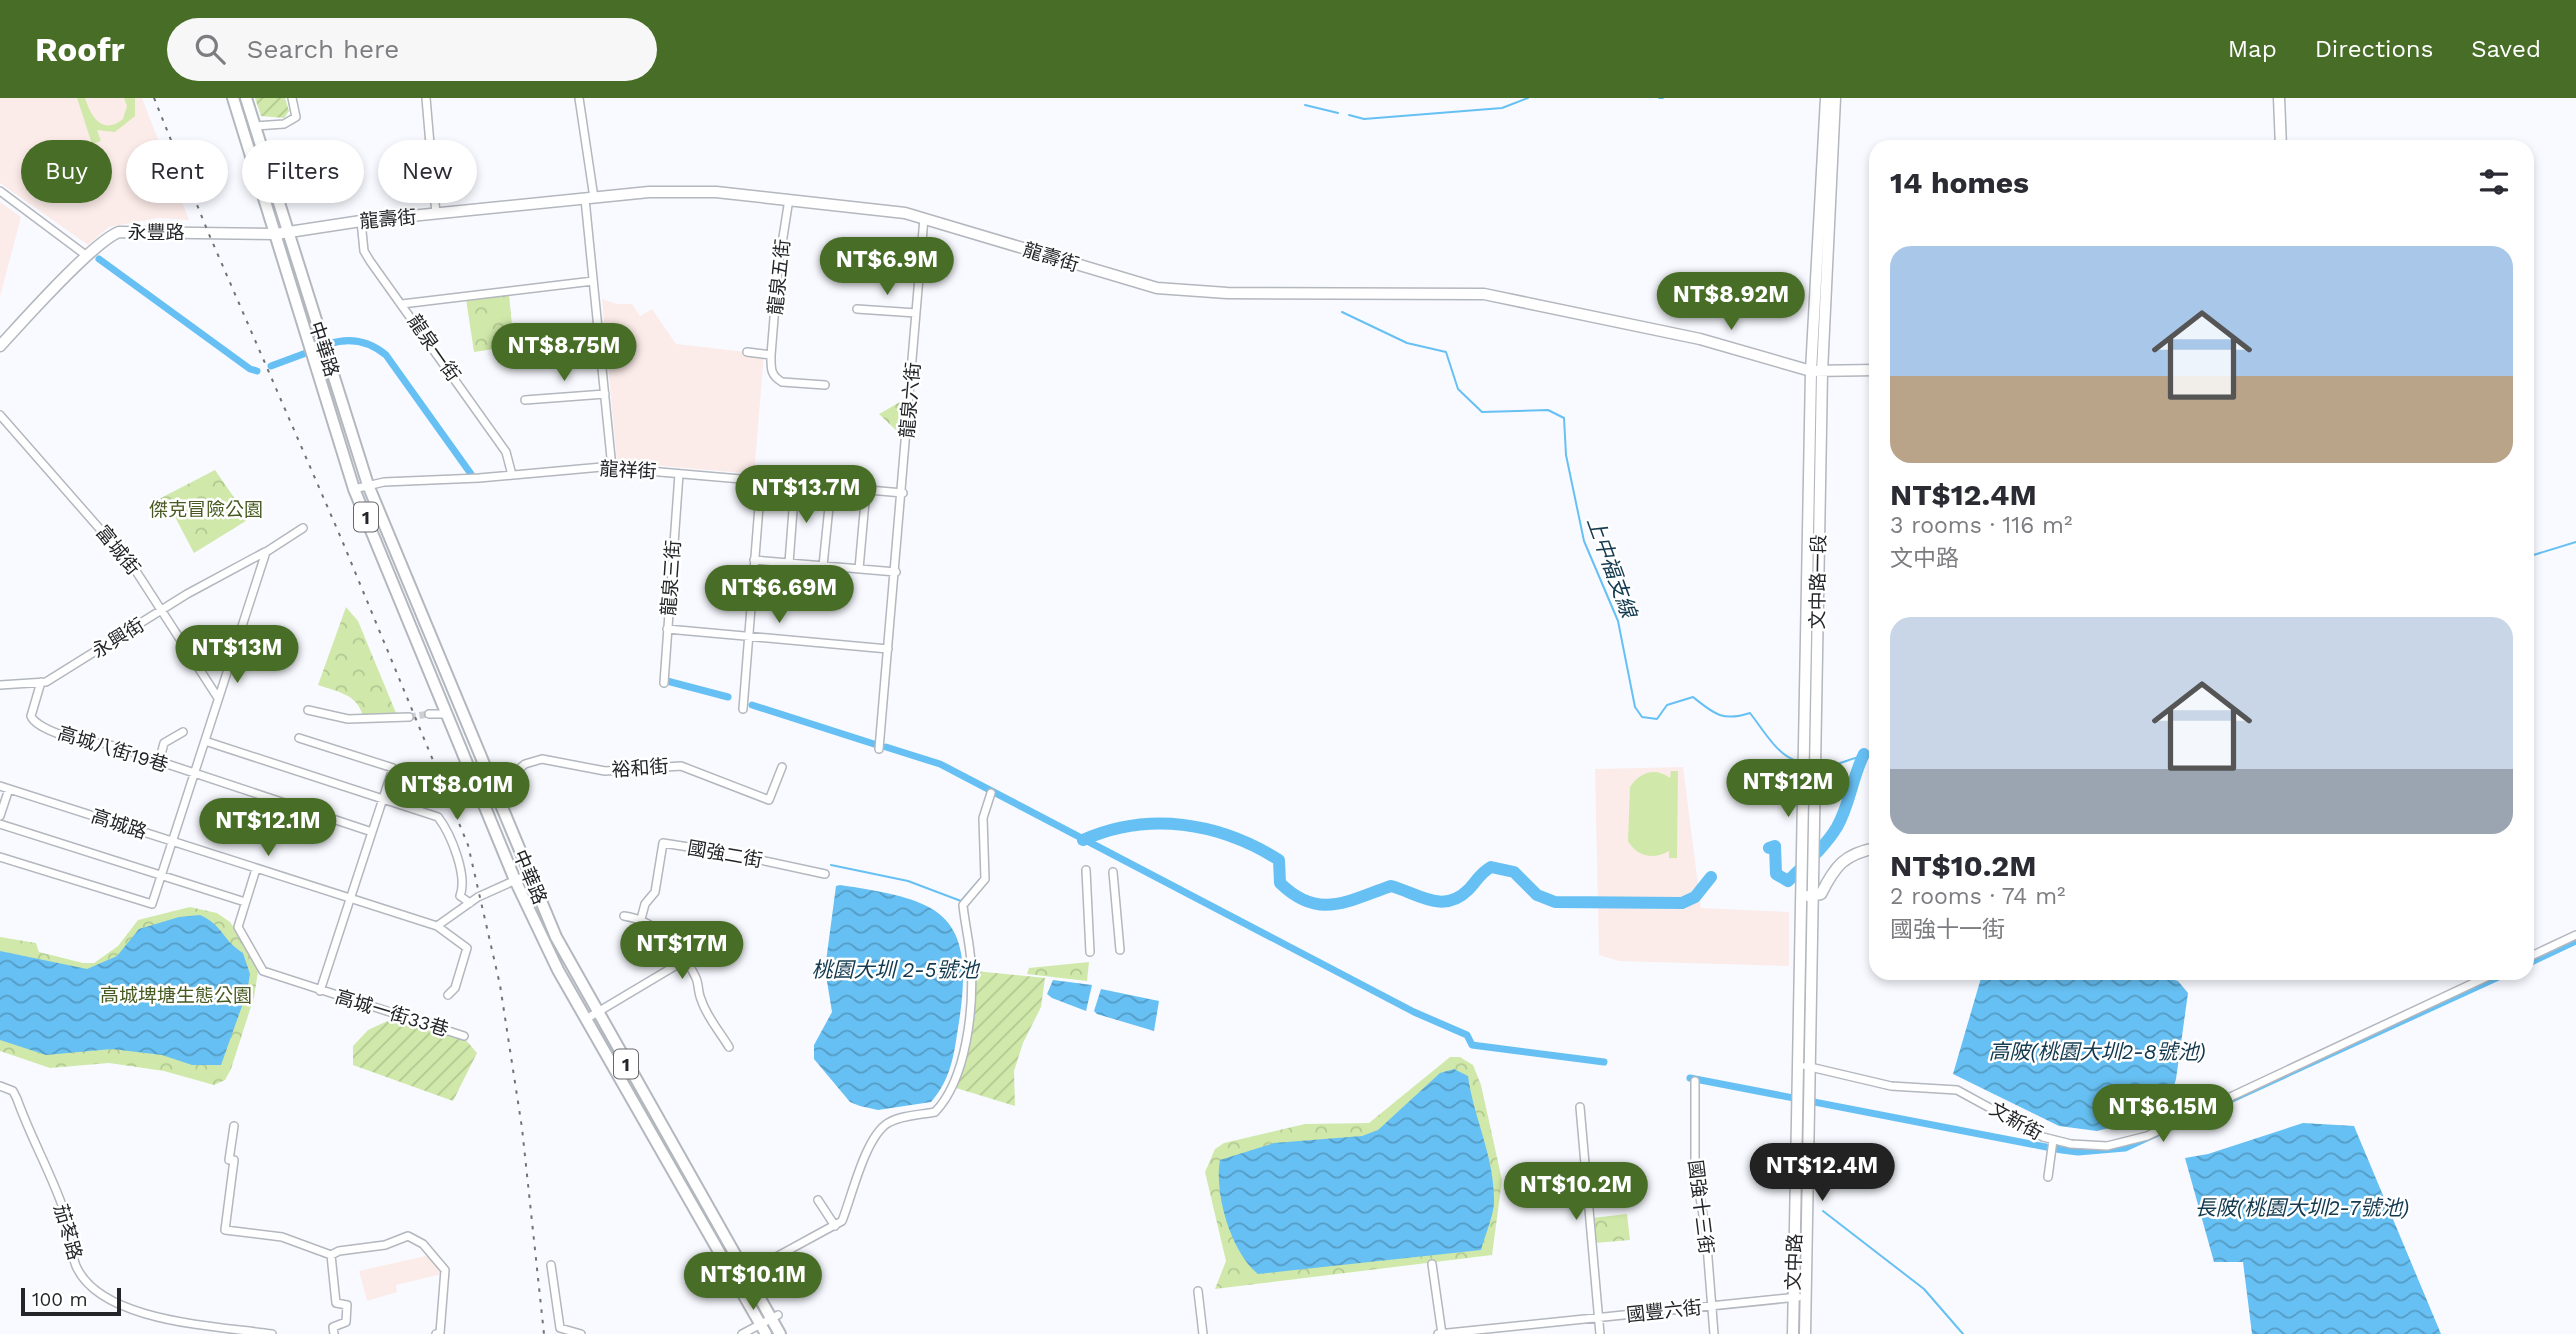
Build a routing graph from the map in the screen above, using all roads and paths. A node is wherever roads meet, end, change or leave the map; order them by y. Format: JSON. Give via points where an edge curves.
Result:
{"nodes":[{"id":1,"x":233,"y":98,"type":"edge"},
{"id":2,"x":246,"y":98,"type":"edge"},
{"id":3,"x":292,"y":98,"type":"edge"},
{"id":4,"x":426,"y":98,"type":"edge"},
{"id":5,"x":579,"y":98,"type":"edge"},
{"id":6,"x":1826,"y":98,"type":"edge"},
{"id":7,"x":1835,"y":98,"type":"edge"},
{"id":8,"x":2279,"y":98,"type":"edge"},
{"id":9,"x":255,"y":125,"type":"junction"},
{"id":10,"x":1829,"y":133,"type":"junction"},
{"id":11,"x":2281,"y":140,"type":"edge"},
{"id":12,"x":0,"y":191,"type":"edge"},
{"id":13,"x":589,"y":198,"type":"junction"},
{"id":14,"x":789,"y":199,"type":"junction"},
{"id":15,"x":436,"y":214,"type":"junction"},
{"id":16,"x":924,"y":218,"type":"junction"},
{"id":17,"x":360,"y":221,"type":"junction"},
{"id":18,"x":289,"y":231,"type":"junction"},
{"id":19,"x":276,"y":234,"type":"junction"},
{"id":20,"x":87,"y":256,"type":"junction"},
{"id":21,"x":593,"y":281,"type":"junction"},
{"id":22,"x":402,"y":304,"type":"junction"},
{"id":23,"x":857,"y":309,"type":"dead end"},
{"id":24,"x":916,"y":313,"type":"junction"},
{"id":25,"x":0,"y":346,"type":"edge"},
{"id":26,"x":747,"y":352,"type":"dead end"},
{"id":27,"x":771,"y":355,"type":"junction"},
{"id":28,"x":1869,"y":370,"type":"edge"},
{"id":29,"x":1816,"y":371,"type":"junction"},
{"id":30,"x":825,"y":385,"type":"dead end"},
{"id":31,"x":605,"y":394,"type":"junction"},
{"id":32,"x":525,"y":400,"type":"dead end"},
{"id":33,"x":0,"y":415,"type":"edge"},
{"id":34,"x":612,"y":468,"type":"junction"},
{"id":35,"x":679,"y":474,"type":"junction"},
{"id":36,"x":512,"y":475,"type":"junction"},
{"id":37,"x":761,"y":481,"type":"junction"},
{"id":38,"x":795,"y":484,"type":"junction"},
{"id":39,"x":368,"y":485,"type":"junction"},
{"id":40,"x":831,"y":487,"type":"junction"},
{"id":41,"x":354,"y":489,"type":"junction"},
{"id":42,"x":866,"y":490,"type":"junction"},
{"id":43,"x":903,"y":493,"type":"junction"},
{"id":44,"x":303,"y":528,"type":"dead end"},
{"id":45,"x":266,"y":552,"type":"junction"},
{"id":46,"x":754,"y":560,"type":"junction"},
{"id":47,"x":789,"y":563,"type":"junction"},
{"id":48,"x":823,"y":566,"type":"junction"},
{"id":49,"x":859,"y":569,"type":"junction"},
{"id":50,"x":896,"y":572,"type":"junction"},
{"id":51,"x":1806,"y":582,"type":"junction"},
{"id":52,"x":1818,"y":582,"type":"junction"},
{"id":53,"x":162,"y":610,"type":"junction"},
{"id":54,"x":667,"y":629,"type":"junction"},
{"id":55,"x":747,"y":637,"type":"junction"},
{"id":56,"x":888,"y":649,"type":"junction"},
{"id":57,"x":41,"y":682,"type":"junction"},
{"id":58,"x":664,"y":683,"type":"dead end"},
{"id":59,"x":0,"y":685,"type":"edge"},
{"id":60,"x":218,"y":698,"type":"junction"},
{"id":61,"x":743,"y":709,"type":"dead end"},
{"id":62,"x":308,"y":710,"type":"dead end"},
{"id":63,"x":429,"y":714,"type":"tunnel mouth"},
{"id":64,"x":447,"y":714,"type":"junction"},
{"id":65,"x":410,"y":717,"type":"tunnel mouth"},
{"id":66,"x":183,"y":732,"type":"dead end"},
{"id":67,"x":299,"y":738,"type":"dead end"},
{"id":68,"x":205,"y":741,"type":"junction"},
{"id":69,"x":879,"y":750,"type":"dead end"},
{"id":70,"x":159,"y":762,"type":"junction"},
{"id":71,"x":782,"y":767,"type":"dead end"},
{"id":72,"x":193,"y":774,"type":"junction"},
{"id":73,"x":492,"y":784,"type":"junction"},
{"id":74,"x":0,"y":786,"type":"edge"},
{"id":75,"x":9,"y":789,"type":"junction"},
{"id":76,"x":478,"y":791,"type":"junction"},
{"id":77,"x":990,"y":793,"type":"dead end"},
{"id":78,"x":382,"y":801,"type":"junction"},
{"id":79,"x":0,"y":816,"type":"edge"},
{"id":80,"x":0,"y":824,"type":"edge"},
{"id":81,"x":372,"y":832,"type":"junction"},
{"id":82,"x":172,"y":842,"type":"junction"},
{"id":83,"x":1869,"y":850,"type":"edge"},
{"id":84,"x":0,"y":857,"type":"edge"},
{"id":85,"x":256,"y":869,"type":"junction"},
{"id":86,"x":1086,"y":870,"type":"dead end"},
{"id":87,"x":1113,"y":872,"type":"dead end"},
{"id":88,"x":161,"y":874,"type":"junction"},
{"id":89,"x":528,"y":874,"type":"junction"},
{"id":90,"x":825,"y":874,"type":"dead end"},
{"id":91,"x":516,"y":880,"type":"junction"},
{"id":92,"x":1806,"y":894,"type":"junction"},
{"id":93,"x":350,"y":899,"type":"junction"},
{"id":94,"x":246,"y":902,"type":"junction"},
{"id":95,"x":470,"y":903,"type":"junction"},
{"id":96,"x":624,"y":916,"type":"dead end"},
{"id":97,"x":641,"y":919,"type":"junction"},
{"id":98,"x":438,"y":926,"type":"junction"},
{"id":99,"x":2576,"y":935,"type":"edge"},
{"id":100,"x":1120,"y":950,"type":"dead end"},
{"id":101,"x":1090,"y":952,"type":"dead end"},
{"id":102,"x":2534,"y":955,"type":"edge"},
{"id":103,"x":685,"y":960,"type":"junction"},
{"id":104,"x":2480,"y":980,"type":"edge"},
{"id":105,"x":320,"y":991,"type":"junction"},
{"id":106,"x":448,"y":995,"type":"dead end"},
{"id":107,"x":597,"y":1013,"type":"junction"},
{"id":108,"x":586,"y":1019,"type":"junction"},
{"id":109,"x":464,"y":1036,"type":"dead end"},
{"id":110,"x":729,"y":1047,"type":"dead end"},
{"id":111,"x":1798,"y":1065,"type":"junction"},
{"id":112,"x":1811,"y":1067,"type":"junction"},
{"id":113,"x":1695,"y":1081,"type":"dead end"},
{"id":114,"x":0,"y":1086,"type":"edge"},
{"id":115,"x":1580,"y":1107,"type":"dead end"},
{"id":116,"x":1803,"y":1107,"type":"junction"},
{"id":117,"x":234,"y":1126,"type":"dead end"},
{"id":118,"x":2052,"y":1144,"type":"junction"},
{"id":119,"x":2048,"y":1177,"type":"dead end"},
{"id":120,"x":1802,"y":1184,"type":"junction"},
{"id":121,"x":818,"y":1200,"type":"dead end"},
{"id":122,"x":835,"y":1226,"type":"junction"},
{"id":123,"x":331,"y":1255,"type":"junction"},
{"id":124,"x":1432,"y":1264,"type":"dead end"},
{"id":125,"x":551,"y":1265,"type":"dead end"},
{"id":126,"x":746,"y":1273,"type":"junction"},
{"id":127,"x":734,"y":1279,"type":"junction"},
{"id":128,"x":1198,"y":1291,"type":"dead end"},
{"id":129,"x":1805,"y":1296,"type":"junction"},
{"id":130,"x":1793,"y":1297,"type":"junction"},
{"id":131,"x":1711,"y":1306,"type":"junction"},
{"id":132,"x":775,"y":1316,"type":"junction"},
{"id":133,"x":1598,"y":1317,"type":"junction"},
{"id":134,"x":763,"y":1329,"type":"edge"},
{"id":135,"x":272,"y":1334,"type":"edge"},
{"id":136,"x":334,"y":1334,"type":"edge"},
{"id":137,"x":436,"y":1334,"type":"edge"},
{"id":138,"x":580,"y":1334,"type":"edge"},
{"id":139,"x":742,"y":1334,"type":"edge"},
{"id":140,"x":780,"y":1334,"type":"edge"},
{"id":141,"x":1203,"y":1334,"type":"edge"},
{"id":142,"x":1441,"y":1334,"type":"edge"},
{"id":143,"x":1600,"y":1334,"type":"edge"},
{"id":144,"x":1714,"y":1334,"type":"edge"},
{"id":145,"x":1793,"y":1334,"type":"edge"},
{"id":146,"x":1805,"y":1334,"type":"edge"}],
"edges":[{"from":1,"to":19,"type":"main road","number":"1"},
{"from":2,"to":9,"type":"main road","number":"1"},
{"from":3,"to":9,"type":"street","via":[[296,117],[289,122]]},
{"from":4,"to":15,"type":"street"},
{"from":5,"to":13,"type":"street"},
{"from":6,"to":10,"type":"street","name":"文中路一段"},
{"from":7,"to":10,"type":"street","name":"文中路一段"},
{"from":8,"to":11,"type":"street"},
{"from":9,"to":18,"type":"main road","number":"1"},
{"from":10,"to":29,"type":"street","name":"文中路一段"},
{"from":12,"to":20,"type":"street"},
{"from":13,"to":14,"type":"street","name":"龍壽街","via":[[678,190]]},
{"from":13,"to":15,"type":"street","name":"龍壽街"},
{"from":13,"to":21,"type":"street"},
{"from":14,"to":16,"type":"street","name":"龍壽街"},
{"from":14,"to":27,"type":"street","name":"龍泉五街"},
{"from":15,"to":17,"type":"street","name":"龍壽街"},
{"from":16,"to":24,"type":"street","name":"龍泉六街"},
{"from":16,"to":29,"type":"street","name":"龍壽街","via":[[1157,288],[1511,297],[1700,339]]},
{"from":17,"to":18,"type":"street","name":"龍壽街"},
{"from":17,"to":22,"type":"street","name":"龍泉一街","via":[[364,251]]},
{"from":18,"to":19,"type":"street","name":"龍壽街"},
{"from":18,"to":39,"type":"main road","name":"中華路","number":"1"},
{"from":19,"to":20,"type":"street","name":"永豐路","via":[[119,232]]},
{"from":19,"to":41,"type":"main road","name":"中華路","number":"1"},
{"from":20,"to":25,"type":"street","name":"永豐路"},
{"from":21,"to":22,"type":"street"},
{"from":21,"to":31,"type":"street"},
{"from":22,"to":36,"type":"street","name":"龍泉一街","via":[[506,452]]},
{"from":23,"to":24,"type":"street"},
{"from":24,"to":43,"type":"street","name":"龍泉六街"},
{"from":26,"to":27,"type":"street"},
{"from":27,"to":30,"type":"street","via":[[776,379]]},
{"from":28,"to":29,"type":"street","name":"龍壽街"},
{"from":29,"to":51,"type":"street","name":"文中路一段"},
{"from":29,"to":52,"type":"street","name":"文中路一段"},
{"from":31,"to":32,"type":"street"},
{"from":31,"to":34,"type":"street"},
{"from":33,"to":53,"type":"street","name":"富城街","via":[[134,568]]},
{"from":34,"to":35,"type":"street","name":"龍祥街"},
{"from":34,"to":36,"type":"street","name":"龍祥街"},
{"from":35,"to":37,"type":"street","name":"龍祥街"},
{"from":35,"to":54,"type":"street","name":"龍泉三街"},
{"from":36,"to":39,"type":"street","name":"龍祥街"},
{"from":37,"to":38,"type":"street","name":"龍祥街"},
{"from":37,"to":46,"type":"street"},
{"from":38,"to":40,"type":"street","name":"龍祥街"},
{"from":38,"to":47,"type":"street"},
{"from":39,"to":41,"type":"street","name":"龍祥街"},
{"from":39,"to":73,"type":"main road","name":"中華路","number":"1"},
{"from":40,"to":42,"type":"street","name":"龍祥街"},
{"from":40,"to":48,"type":"street"},
{"from":41,"to":64,"type":"main road","name":"中華路","number":"1"},
{"from":42,"to":43,"type":"street","name":"龍祥街"},
{"from":42,"to":49,"type":"street"},
{"from":43,"to":50,"type":"street","name":"龍泉六街"},
{"from":44,"to":45,"type":"street","name":"永興街"},
{"from":45,"to":53,"type":"street","name":"永興街"},
{"from":45,"to":60,"type":"street"},
{"from":46,"to":47,"type":"street"},
{"from":46,"to":55,"type":"street"},
{"from":47,"to":48,"type":"street"},
{"from":48,"to":49,"type":"street"},
{"from":49,"to":50,"type":"street"},
{"from":50,"to":56,"type":"street","name":"龍泉六街"},
{"from":51,"to":52,"type":"street"},
{"from":51,"to":92,"type":"street","name":"文中路一段"},
{"from":52,"to":92,"type":"street","name":"文中路一段","via":[[1814,879]]},
{"from":53,"to":57,"type":"street","name":"永興街"},
{"from":53,"to":60,"type":"street","name":"富城街"},
{"from":54,"to":55,"type":"street"},
{"from":54,"to":58,"type":"street","name":"龍泉三街"},
{"from":55,"to":56,"type":"street"},
{"from":55,"to":61,"type":"street"},
{"from":56,"to":69,"type":"street","name":"龍泉六街"},
{"from":57,"to":59,"type":"street","name":"永興街"},
{"from":57,"to":70,"type":"street","name":"高城八街19巷","via":[[31,716],[40,726]]},
{"from":60,"to":68,"type":"street"},
{"from":62,"to":65,"type":"street","via":[[348,719]]},
{"from":63,"to":64,"type":"street"},
{"from":64,"to":76,"type":"main road","name":"中華路","number":"1"},
{"from":66,"to":70,"type":"street","via":[[164,743]]},
{"from":67,"to":78,"type":"street","via":[[393,768]]},
{"from":68,"to":72,"type":"street"},
{"from":68,"to":78,"type":"street"},
{"from":70,"to":72,"type":"street","name":"高城八街19巷"},
{"from":71,"to":73,"type":"street","name":"裕和街","via":[[768,800],[681,766],[605,771],[542,759]]},
{"from":72,"to":81,"type":"street","name":"高城八街19巷"},
{"from":72,"to":82,"type":"street"},
{"from":73,"to":76,"type":"street","name":"裕和街"},
{"from":73,"to":89,"type":"main road","name":"中華路","number":"1"},
{"from":74,"to":75,"type":"street","name":"高城路"},
{"from":75,"to":79,"type":"street"},
{"from":75,"to":82,"type":"street","name":"高城路"},
{"from":76,"to":91,"type":"main road","name":"中華路","number":"1"},
{"from":77,"to":122,"type":"street","via":[[983,818],[985,879],[963,905],[972,994],[955,1080],[936,1112],[901,1118],[881,1128],[842,1221]]},
{"from":78,"to":81,"type":"street"},
{"from":78,"to":95,"type":"street","via":[[442,821],[457,860],[463,888],[460,896]]},
{"from":80,"to":88,"type":"street"},
{"from":81,"to":93,"type":"street"},
{"from":82,"to":85,"type":"street","name":"高城路"},
{"from":82,"to":88,"type":"street"},
{"from":83,"to":92,"type":"street","via":[[1840,861],[1821,894]]},
{"from":84,"to":88,"type":"street","via":[[152,904]]},
{"from":85,"to":93,"type":"street","name":"高城路"},
{"from":85,"to":94,"type":"street"},
{"from":86,"to":101,"type":"street"},
{"from":87,"to":100,"type":"street"},
{"from":88,"to":94,"type":"street"},
{"from":89,"to":91,"type":"street"},
{"from":89,"to":107,"type":"main road","name":"中華路","number":"1"},
{"from":90,"to":97,"type":"street","name":"國強二街","via":[[663,843],[655,892]]},
{"from":91,"to":95,"type":"street"},
{"from":91,"to":108,"type":"main road","name":"中華路","number":"1"},
{"from":92,"to":111,"type":"street","name":"文中路一段"},
{"from":92,"to":112,"type":"street","name":"文中路一段"},
{"from":93,"to":98,"type":"street","name":"高城路"},
{"from":93,"to":105,"type":"street"},
{"from":94,"to":105,"type":"street","name":"高城一街33巷","via":[[238,927],[263,971]]},
{"from":95,"to":98,"type":"street"},
{"from":96,"to":97,"type":"street"},
{"from":97,"to":103,"type":"street"},
{"from":98,"to":106,"type":"street","name":"高城路","via":[[467,948],[455,988]]},
{"from":99,"to":102,"type":"street"},
{"from":103,"to":107,"type":"street"},
{"from":103,"to":110,"type":"street","via":[[697,979],[701,1000]]},
{"from":104,"to":118,"type":"street","name":"文新街","via":[[2147,1136],[2107,1146]]},
{"from":105,"to":109,"type":"street","name":"高城一街33巷"},
{"from":107,"to":108,"type":"street"},
{"from":107,"to":126,"type":"main road","name":"中華路","number":"1"},
{"from":108,"to":127,"type":"main road","name":"中華路","number":"1"},
{"from":111,"to":112,"type":"street","name":"文新街"},
{"from":111,"to":116,"type":"street","name":"文中路"},
{"from":112,"to":116,"type":"street","name":"文中路"},
{"from":112,"to":118,"type":"street","name":"文新街","via":[[1891,1086],[1956,1090]]},
{"from":113,"to":131,"type":"street","name":"國強十三街","via":[[1695,1168]]},
{"from":114,"to":135,"type":"street","name":"茄苳路","via":[[13,1091],[17,1099],[63,1209],[76,1264],[95,1288],[121,1307]]},
{"from":115,"to":133,"type":"street"},
{"from":116,"to":120,"type":"street","name":"文中路"},
{"from":117,"to":123,"type":"street","via":[[225,1230],[282,1237]]},
{"from":118,"to":119,"type":"street"},
{"from":120,"to":129,"type":"street","name":"文中路"},
{"from":120,"to":130,"type":"street","name":"文中路"},
{"from":121,"to":122,"type":"street"},
{"from":122,"to":126,"type":"street"},
{"from":123,"to":136,"type":"street","via":[[335,1303],[347,1305],[346,1322],[333,1327]]},
{"from":123,"to":137,"type":"street","via":[[408,1236],[423,1244],[445,1270],[440,1333]]},
{"from":124,"to":142,"type":"street"},
{"from":125,"to":138,"type":"street","via":[[560,1328]]},
{"from":126,"to":127,"type":"street"},
{"from":126,"to":132,"type":"main road","name":"中華路","number":"1"},
{"from":127,"to":134,"type":"main road","name":"中華路","number":"1"},
{"from":128,"to":141,"type":"street"},
{"from":129,"to":130,"type":"street","name":"國豐六街"},
{"from":129,"to":146,"type":"street","name":"文中路"},
{"from":130,"to":131,"type":"street","name":"國豐六街"},
{"from":130,"to":145,"type":"street","name":"文中路"},
{"from":131,"to":133,"type":"street","name":"國豐六街"},
{"from":131,"to":144,"type":"street","name":"國強十三街"},
{"from":132,"to":134,"type":"street"},
{"from":132,"to":140,"type":"main road","name":"中華路","number":"1"},
{"from":133,"to":142,"type":"street","name":"國豐六街"},
{"from":133,"to":143,"type":"street"},
{"from":134,"to":139,"type":"street"}]}
